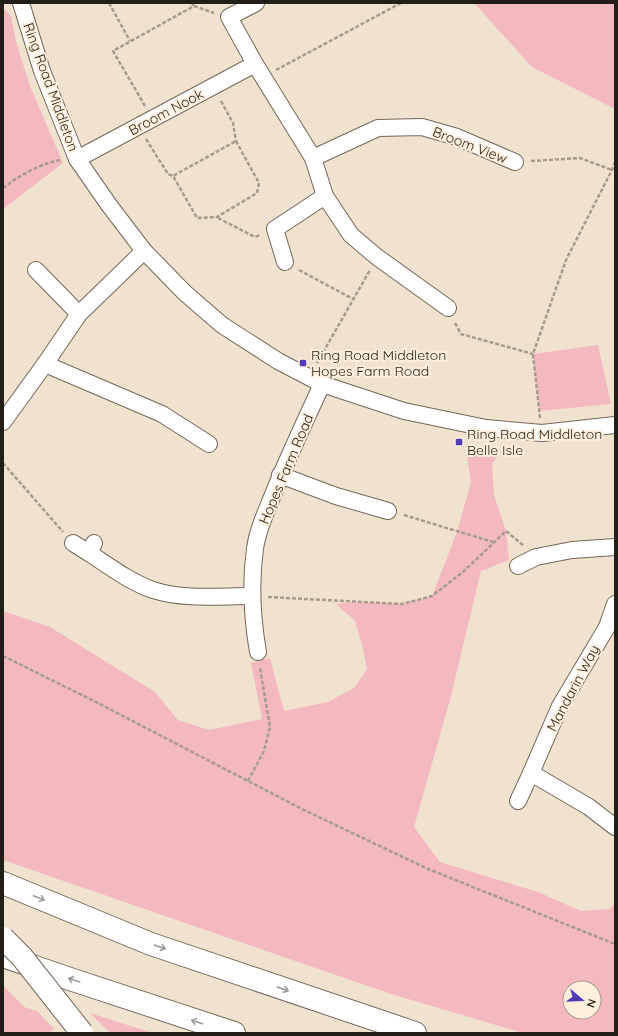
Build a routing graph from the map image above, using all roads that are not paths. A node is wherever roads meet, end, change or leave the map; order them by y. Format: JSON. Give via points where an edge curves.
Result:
{"nodes":[{"id":1,"x":21,"y":3,"type":"edge"},
{"id":2,"x":256,"y":3,"type":"edge"},
{"id":3,"x":259,"y":71,"type":"junction"},
{"id":4,"x":313,"y":158,"type":"junction"},
{"id":5,"x":77,"y":159,"type":"junction"},
{"id":6,"x":515,"y":162,"type":"road end"},
{"id":7,"x":325,"y":196,"type":"junction"},
{"id":8,"x":144,"y":251,"type":"junction"},
{"id":9,"x":285,"y":262,"type":"road end"},
{"id":10,"x":36,"y":270,"type":"dead end"},
{"id":11,"x":448,"y":308,"type":"road end"},
{"id":12,"x":79,"y":314,"type":"junction"},
{"id":13,"x":45,"y":364,"type":"junction"},
{"id":14,"x":315,"y":380,"type":"junction"},
{"id":15,"x":3,"y":422,"type":"edge"},
{"id":16,"x":614,"y":429,"type":"edge"},
{"id":17,"x":209,"y":444,"type":"dead end"},
{"id":18,"x":280,"y":475,"type":"junction"},
{"id":19,"x":388,"y":511,"type":"road end"},
{"id":20,"x":73,"y":543,"type":"road end"},
{"id":21,"x":615,"y":547,"type":"edge"},
{"id":22,"x":518,"y":566,"type":"dead end"},
{"id":23,"x":251,"y":596,"type":"junction"},
{"id":24,"x":615,"y":604,"type":"edge"},
{"id":25,"x":611,"y":629,"type":"edge"},
{"id":26,"x":258,"y":652,"type":"road end"},
{"id":27,"x":531,"y":773,"type":"junction"},
{"id":28,"x":518,"y":801,"type":"dead end"},
{"id":29,"x":615,"y":827,"type":"edge"},
{"id":30,"x":3,"y":883,"type":"edge"},
{"id":31,"x":3,"y":938,"type":"edge"},
{"id":32,"x":3,"y":956,"type":"edge"},
{"id":33,"x":82,"y":1033,"type":"edge"},
{"id":34,"x":234,"y":1033,"type":"edge"},
{"id":35,"x":415,"y":1033,"type":"edge"}],
"edges":[{"from":1,"to":5,"type":"street","name":"Ring Road Middleton","via":[[42,71]]},
{"from":2,"to":3,"type":"street","via":[[229,18]]},
{"from":3,"to":4,"type":"street"},
{"from":3,"to":5,"type":"street","name":"Broom Nook","via":[[214,86]]},
{"from":4,"to":6,"type":"street","name":"Broom View","via":[[378,128],[422,127],[457,137]]},
{"from":4,"to":7,"type":"street"},
{"from":5,"to":8,"type":"street","name":"Ring Road Middleton"},
{"from":7,"to":9,"type":"street","via":[[275,229]]},
{"from":7,"to":11,"type":"street","via":[[351,235]]},
{"from":8,"to":12,"type":"street"},
{"from":8,"to":14,"type":"street","name":"Ring Road Middleton","via":[[185,293],[222,325],[278,361]]},
{"from":10,"to":12,"type":"street"},
{"from":12,"to":13,"type":"street"},
{"from":13,"to":15,"type":"street"},
{"from":13,"to":17,"type":"street","via":[[162,414]]},
{"from":14,"to":16,"type":"street","name":"Ring Road Middleton","via":[[396,409],[486,428],[542,433]]},
{"from":14,"to":18,"type":"street","name":"Hopes Farm Road"},
{"from":18,"to":19,"type":"street","via":[[336,496]]},
{"from":18,"to":23,"type":"street","name":"Hopes Farm Road","via":[[255,548]]},
{"from":20,"to":23,"type":"street","via":[[92,548],[130,580],[152,590],[178,596]]},
{"from":21,"to":22,"type":"street","via":[[536,556]]},
{"from":23,"to":26,"type":"street","name":"Hopes Farm Road"},
{"from":24,"to":25,"type":"street","name":"Mandarin Way"},
{"from":25,"to":27,"type":"street","name":"Mandarin Way","via":[[560,706]]},
{"from":27,"to":28,"type":"street","name":"Mandarin Way"},
{"from":27,"to":29,"type":"street","via":[[589,807]]},
{"from":30,"to":35,"type":"highway","one_way":true,"via":[[151,944]]},
{"from":31,"to":33,"type":"highway","bridge":true,"via":[[22,957]]},
{"from":34,"to":32,"type":"highway","one_way":true}]}
